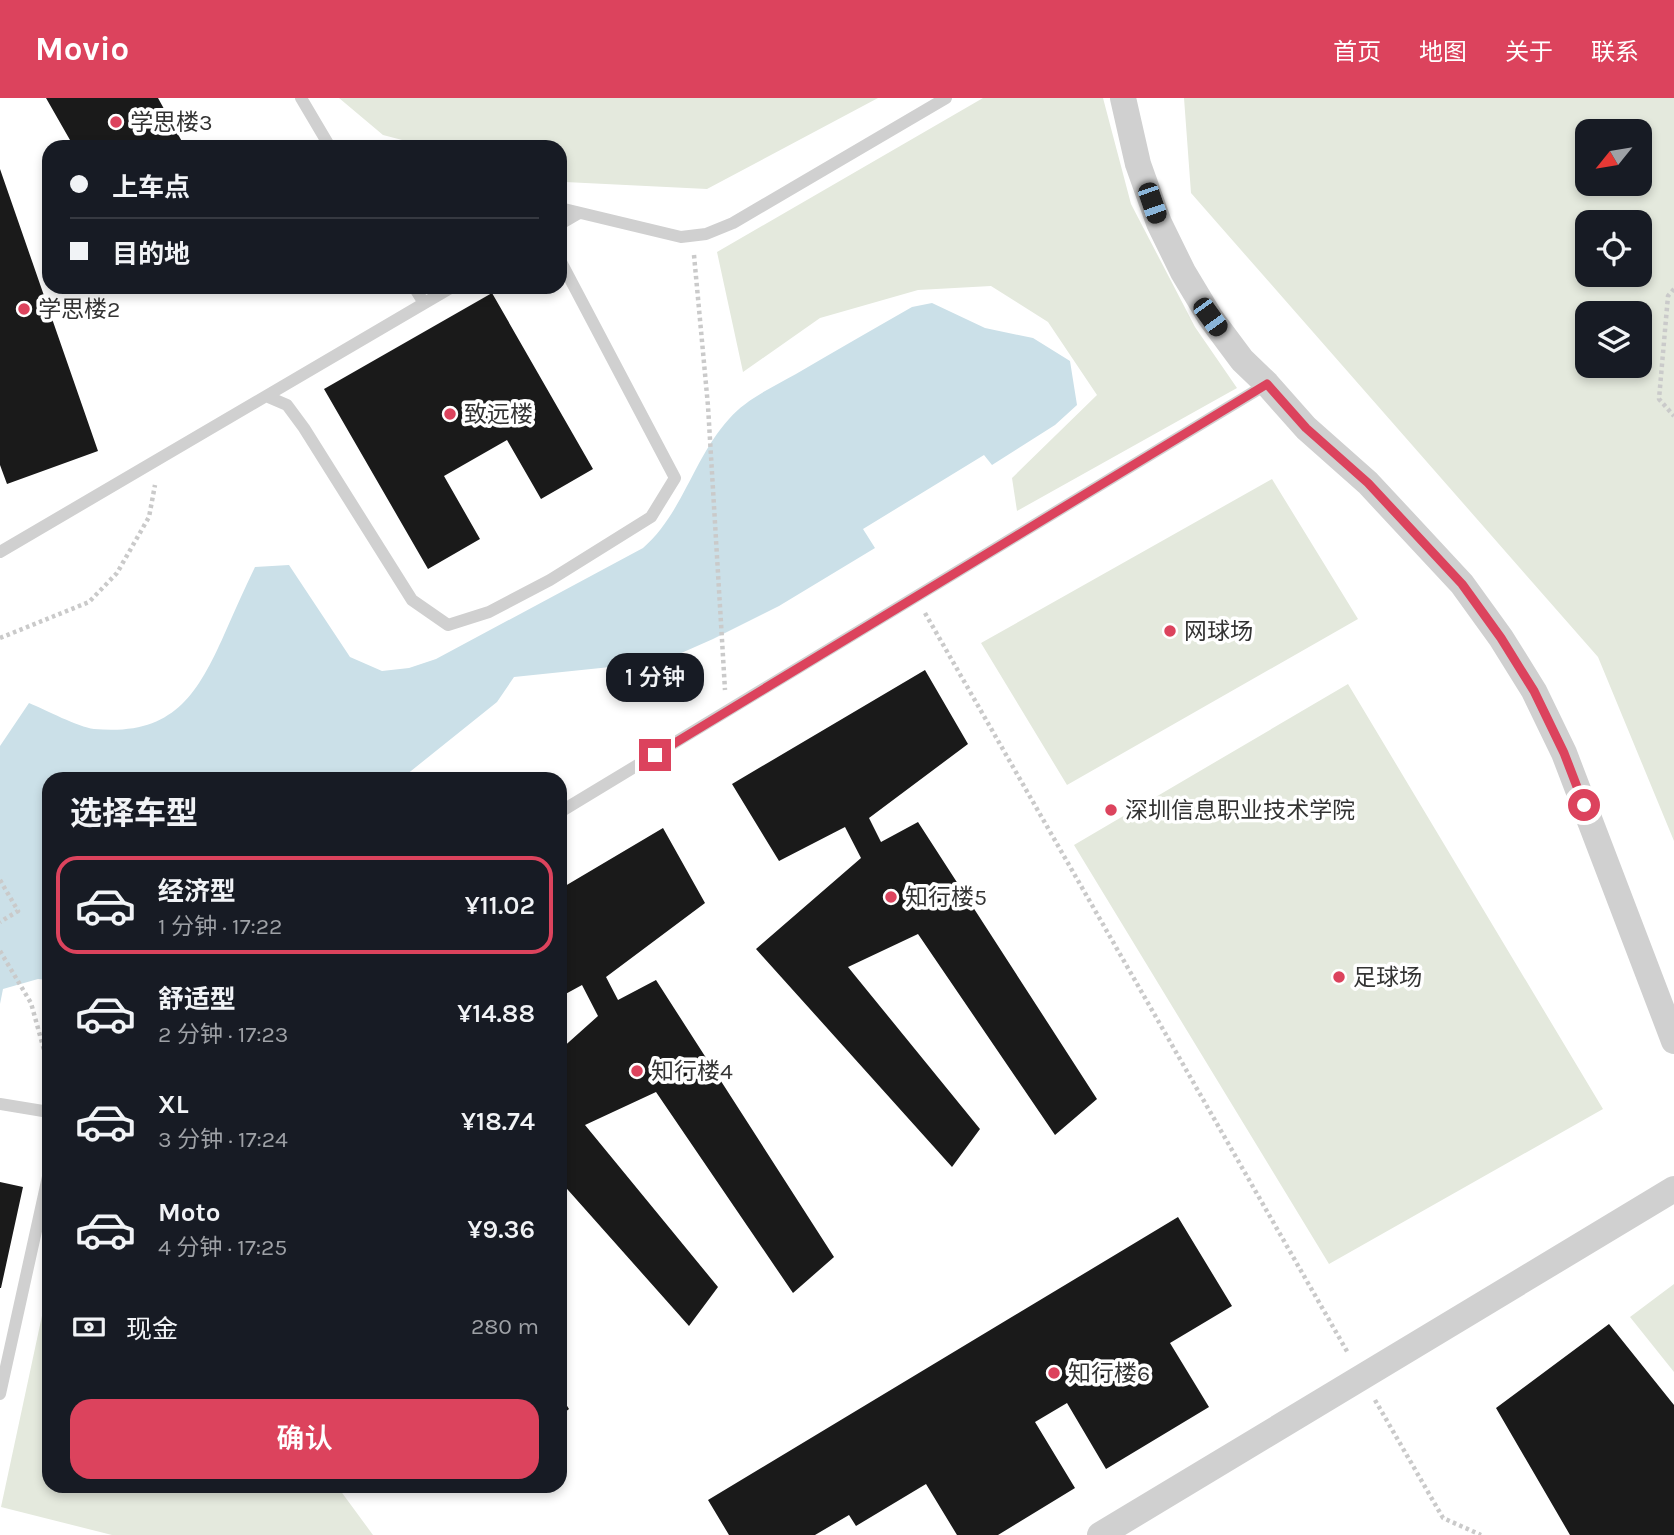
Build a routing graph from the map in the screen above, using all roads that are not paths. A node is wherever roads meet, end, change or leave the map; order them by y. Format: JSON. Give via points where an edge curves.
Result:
{"nodes":[{"id":1,"x":301,"y":98,"type":"edge"},
{"id":2,"x":946,"y":98,"type":"edge"},
{"id":3,"x":1123,"y":98,"type":"edge"},
{"id":4,"x":326,"y":140,"type":"edge"},
{"id":5,"x":567,"y":210,"type":"edge"},
{"id":6,"x":579,"y":213,"type":"junction"},
{"id":7,"x":567,"y":220,"type":"edge"},
{"id":8,"x":567,"y":273,"type":"edge"},
{"id":9,"x":418,"y":294,"type":"edge"},
{"id":10,"x":440,"y":294,"type":"edge"},
{"id":11,"x":424,"y":303,"type":"junction"},
{"id":12,"x":1267,"y":384,"type":"junction"},
{"id":13,"x":266,"y":396,"type":"junction"},
{"id":14,"x":0,"y":552,"type":"edge"},
{"id":15,"x":567,"y":808,"type":"edge"},
{"id":16,"x":1674,"y":1041,"type":"edge"},
{"id":17,"x":0,"y":1104,"type":"edge"},
{"id":18,"x":42,"y":1111,"type":"edge"},
{"id":19,"x":1674,"y":1189,"type":"edge"},
{"id":20,"x":42,"y":1204,"type":"edge"},
{"id":21,"x":0,"y":1394,"type":"edge"},
{"id":22,"x":1100,"y":1535,"type":"edge"}],
"edges":[{"from":1,"to":4,"type":"lane"},
{"from":2,"to":6,"type":"lane","via":[[733,223],[706,234],[681,237]]},
{"from":3,"to":12,"type":"street","via":[[1138,164],[1183,272],[1242,360]]},
{"from":5,"to":6,"type":"lane"},
{"from":6,"to":7,"type":"lane"},
{"from":8,"to":13,"type":"lane","via":[[675,478],[651,517],[489,612],[448,625],[412,600],[304,428],[287,405]]},
{"from":9,"to":11,"type":"lane"},
{"from":10,"to":11,"type":"lane"},
{"from":11,"to":13,"type":"lane"},
{"from":12,"to":15,"type":"lane"},
{"from":12,"to":16,"type":"street","via":[[1462,584],[1534,691],[1564,753]]},
{"from":13,"to":14,"type":"lane"},
{"from":17,"to":18,"type":"lane"},
{"from":19,"to":22,"type":"street"},
{"from":20,"to":21,"type":"lane"}]}
